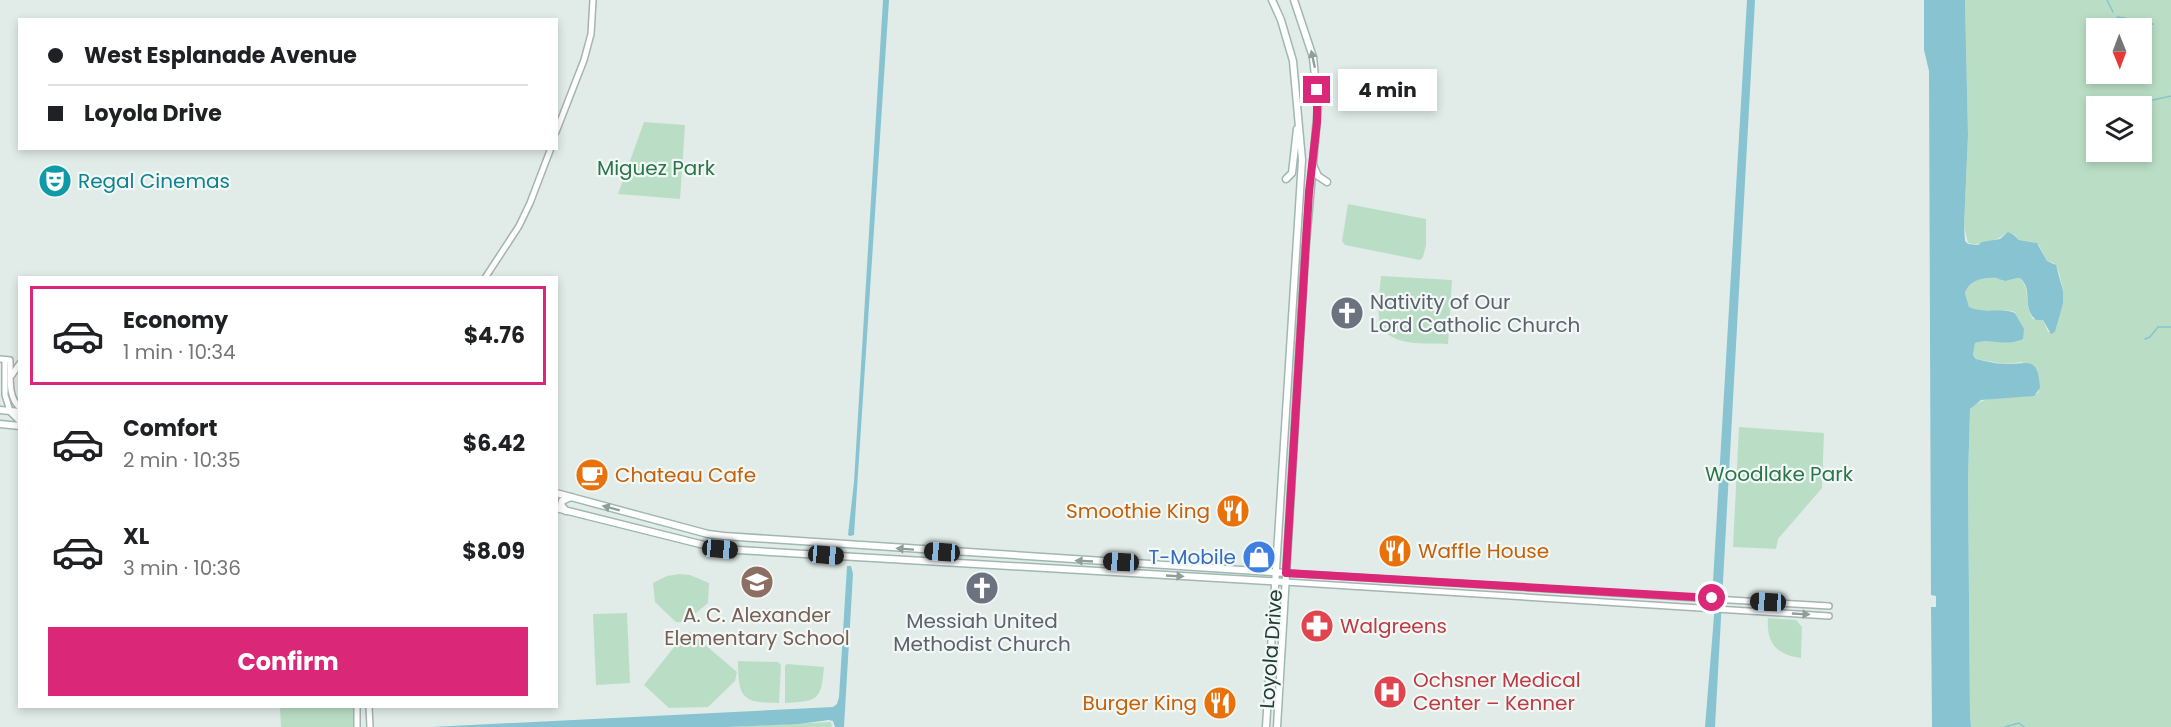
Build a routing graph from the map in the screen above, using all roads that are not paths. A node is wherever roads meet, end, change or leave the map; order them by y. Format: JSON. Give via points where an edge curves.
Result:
{"nodes":[{"id":1,"x":593,"y":0,"type":"edge"},
{"id":2,"x":1272,"y":0,"type":"edge"},
{"id":3,"x":1294,"y":0,"type":"edge"},
{"id":4,"x":1299,"y":120,"type":"junction"},
{"id":5,"x":558,"y":127,"type":"edge"},
{"id":6,"x":549,"y":150,"type":"edge"},
{"id":7,"x":1312,"y":159,"type":"junction"},
{"id":8,"x":1286,"y":179,"type":"dead end"},
{"id":9,"x":1327,"y":182,"type":"dead end"},
{"id":10,"x":486,"y":276,"type":"edge"},
{"id":11,"x":5,"y":360,"type":"edge"},
{"id":12,"x":18,"y":365,"type":"edge"},
{"id":13,"x":11,"y":379,"type":"junction"},
{"id":14,"x":18,"y":407,"type":"edge"},
{"id":15,"x":0,"y":410,"type":"edge"},
{"id":16,"x":18,"y":410,"type":"edge"},
{"id":17,"x":10,"y":411,"type":"junction"},
{"id":18,"x":18,"y":421,"type":"edge"},
{"id":19,"x":18,"y":423,"type":"edge"},
{"id":20,"x":0,"y":424,"type":"edge"},
{"id":21,"x":558,"y":494,"type":"edge"},
{"id":22,"x":572,"y":497,"type":"junction"},
{"id":23,"x":558,"y":509,"type":"edge"},
{"id":24,"x":566,"y":511,"type":"junction"},
{"id":25,"x":744,"y":538,"type":"junction"},
{"id":26,"x":778,"y":540,"type":"junction"},
{"id":27,"x":734,"y":550,"type":"junction"},
{"id":28,"x":1277,"y":551,"type":"junction"},
{"id":29,"x":1287,"y":552,"type":"junction"},
{"id":30,"x":783,"y":553,"type":"junction"},
{"id":31,"x":1054,"y":559,"type":"junction"},
{"id":32,"x":1107,"y":562,"type":"junction"},
{"id":33,"x":1156,"y":565,"type":"junction"},
{"id":34,"x":1205,"y":567,"type":"junction"},
{"id":35,"x":1053,"y":569,"type":"junction"},
{"id":36,"x":1106,"y":572,"type":"junction"},
{"id":37,"x":1276,"y":572,"type":"junction"},
{"id":38,"x":1286,"y":573,"type":"junction"},
{"id":39,"x":1155,"y":575,"type":"junction"},
{"id":40,"x":1205,"y":578,"type":"junction"},
{"id":41,"x":1275,"y":581,"type":"junction"},
{"id":42,"x":1285,"y":582,"type":"junction"},
{"id":43,"x":1829,"y":606,"type":"dead end"},
{"id":44,"x":1829,"y":616,"type":"dead end"},
{"id":45,"x":357,"y":708,"type":"edge"},
{"id":46,"x":369,"y":708,"type":"edge"},
{"id":47,"x":357,"y":727,"type":"edge"},
{"id":48,"x":370,"y":727,"type":"edge"},
{"id":49,"x":1266,"y":727,"type":"edge"},
{"id":50,"x":1277,"y":727,"type":"edge"}],
"edges":[{"from":1,"to":5,"type":"street","via":[[591,34],[584,60]]},
{"from":2,"to":4,"type":"main road","name":"Loyola Drive","via":[[1293,61]]},
{"from":7,"to":3,"type":"main road","name":"Loyola Drive","one_way":true,"via":[[1317,122],[1316,74]]},
{"from":4,"to":8,"type":"main road","via":[[1292,173]]},
{"from":4,"to":28,"type":"main road","name":"Loyola Drive","via":[[1302,160]]},
{"from":6,"to":10,"type":"street","via":[[519,226]]},
{"from":7,"to":9,"type":"main road","via":[[1316,173]]},
{"from":7,"to":29,"type":"main road","name":"Loyola Drive"},
{"from":11,"to":13,"type":"street"},
{"from":11,"to":17,"type":"street","via":[[5,395]]},
{"from":12,"to":13,"type":"street"},
{"from":13,"to":14,"type":"street","via":[[11,395]]},
{"from":15,"to":17,"type":"main road"},
{"from":16,"to":17,"type":"main road"},
{"from":17,"to":18,"type":"main road"},
{"from":19,"to":20,"type":"main road"},
{"from":21,"to":22,"type":"main road"},
{"from":22,"to":24,"type":"main road","via":[[562,501]]},
{"from":25,"to":22,"type":"main road","one_way":true,"via":[[708,534]]},
{"from":23,"to":24,"type":"main road"},
{"from":24,"to":27,"type":"main road"},
{"from":25,"to":26,"type":"main road"},
{"from":25,"to":27,"type":"main road"},
{"from":26,"to":30,"type":"main road"},
{"from":31,"to":26,"type":"main road","one_way":true},
{"from":27,"to":30,"type":"main road"},
{"from":28,"to":29,"type":"main road"},
{"from":28,"to":37,"type":"main road","name":"Loyola Drive"},
{"from":29,"to":38,"type":"main road","name":"Loyola Drive"},
{"from":30,"to":35,"type":"main road"},
{"from":32,"to":31,"type":"main road","one_way":true},
{"from":31,"to":35,"type":"main road"},
{"from":32,"to":33,"type":"main road"},
{"from":32,"to":36,"type":"main road"},
{"from":33,"to":34,"type":"main road"},
{"from":33,"to":39,"type":"main road"},
{"from":34,"to":37,"type":"main road"},
{"from":34,"to":40,"type":"main road"},
{"from":35,"to":36,"type":"main road"},
{"from":36,"to":39,"type":"main road"},
{"from":37,"to":38,"type":"main road"},
{"from":37,"to":41,"type":"main road","name":"Loyola Drive"},
{"from":38,"to":42,"type":"main road","name":"Loyola Drive"},
{"from":38,"to":43,"type":"street"},
{"from":39,"to":40,"type":"main road","one_way":true},
{"from":40,"to":41,"type":"main road"},
{"from":41,"to":42,"type":"main road"},
{"from":41,"to":49,"type":"main road","name":"Loyola Drive"},
{"from":42,"to":44,"type":"street","one_way":true},
{"from":42,"to":50,"type":"main road","name":"Loyola Drive"},
{"from":45,"to":47,"type":"street"},
{"from":46,"to":48,"type":"street"}]}
